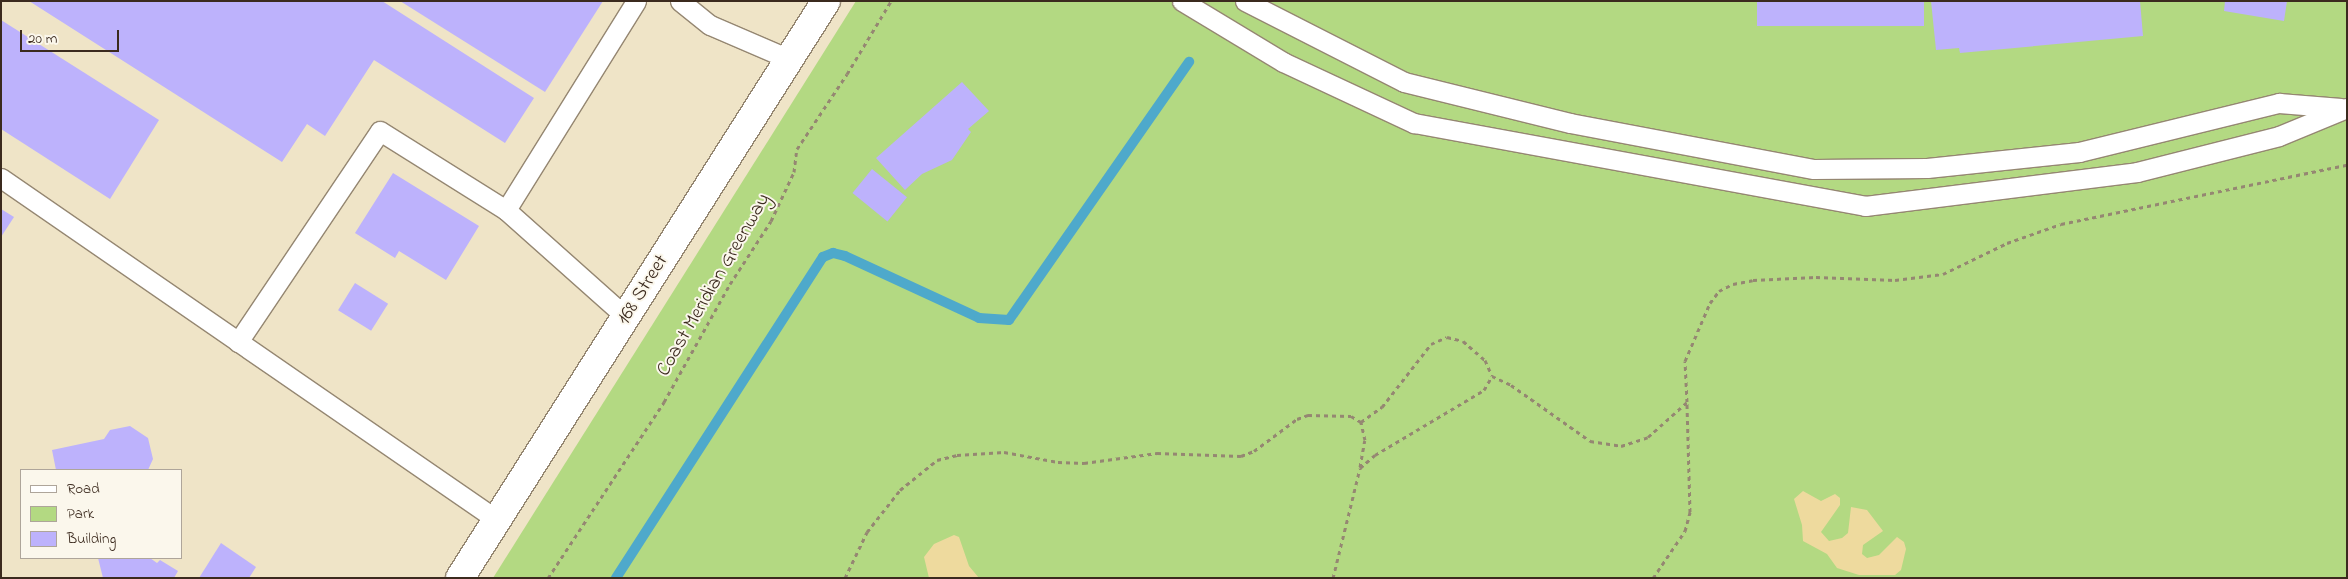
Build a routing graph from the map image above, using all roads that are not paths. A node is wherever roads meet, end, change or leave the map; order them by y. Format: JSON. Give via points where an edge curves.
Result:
{"nodes":[{"id":1,"x":636,"y":1,"type":"edge"},
{"id":2,"x":680,"y":1,"type":"edge"},
{"id":3,"x":826,"y":1,"type":"edge"},
{"id":4,"x":1182,"y":1,"type":"edge"},
{"id":5,"x":1246,"y":1,"type":"edge"},
{"id":6,"x":789,"y":59,"type":"junction"},
{"id":7,"x":2347,"y":108,"type":"edge"},
{"id":8,"x":1,"y":178,"type":"edge"},
{"id":9,"x":506,"y":210,"type":"junction"},
{"id":10,"x":626,"y":317,"type":"junction"},
{"id":11,"x":238,"y":342,"type":"junction"},
{"id":12,"x":497,"y":520,"type":"junction"},
{"id":13,"x":460,"y":578,"type":"edge"}],
"edges":[{"from":1,"to":9,"type":"lane"},
{"from":2,"to":6,"type":"lane","via":[[710,25]]},
{"from":3,"to":6,"type":"main road","name":"168 Street"},
{"from":4,"to":7,"type":"lane","via":[[1283,62],[1414,124],[1865,206],[2137,172],[2279,136]]},
{"from":5,"to":7,"type":"lane","via":[[1404,82],[1570,124],[1814,169],[1928,168],[2079,152],[2279,103]]},
{"from":6,"to":10,"type":"main road","name":"168 Street"},
{"from":8,"to":11,"type":"lane"},
{"from":9,"to":10,"type":"lane"},
{"from":9,"to":11,"type":"lane","via":[[380,131]]},
{"from":10,"to":12,"type":"main road","name":"168 Street"},
{"from":11,"to":12,"type":"lane"},
{"from":12,"to":13,"type":"main road","name":"168 Street"}]}
